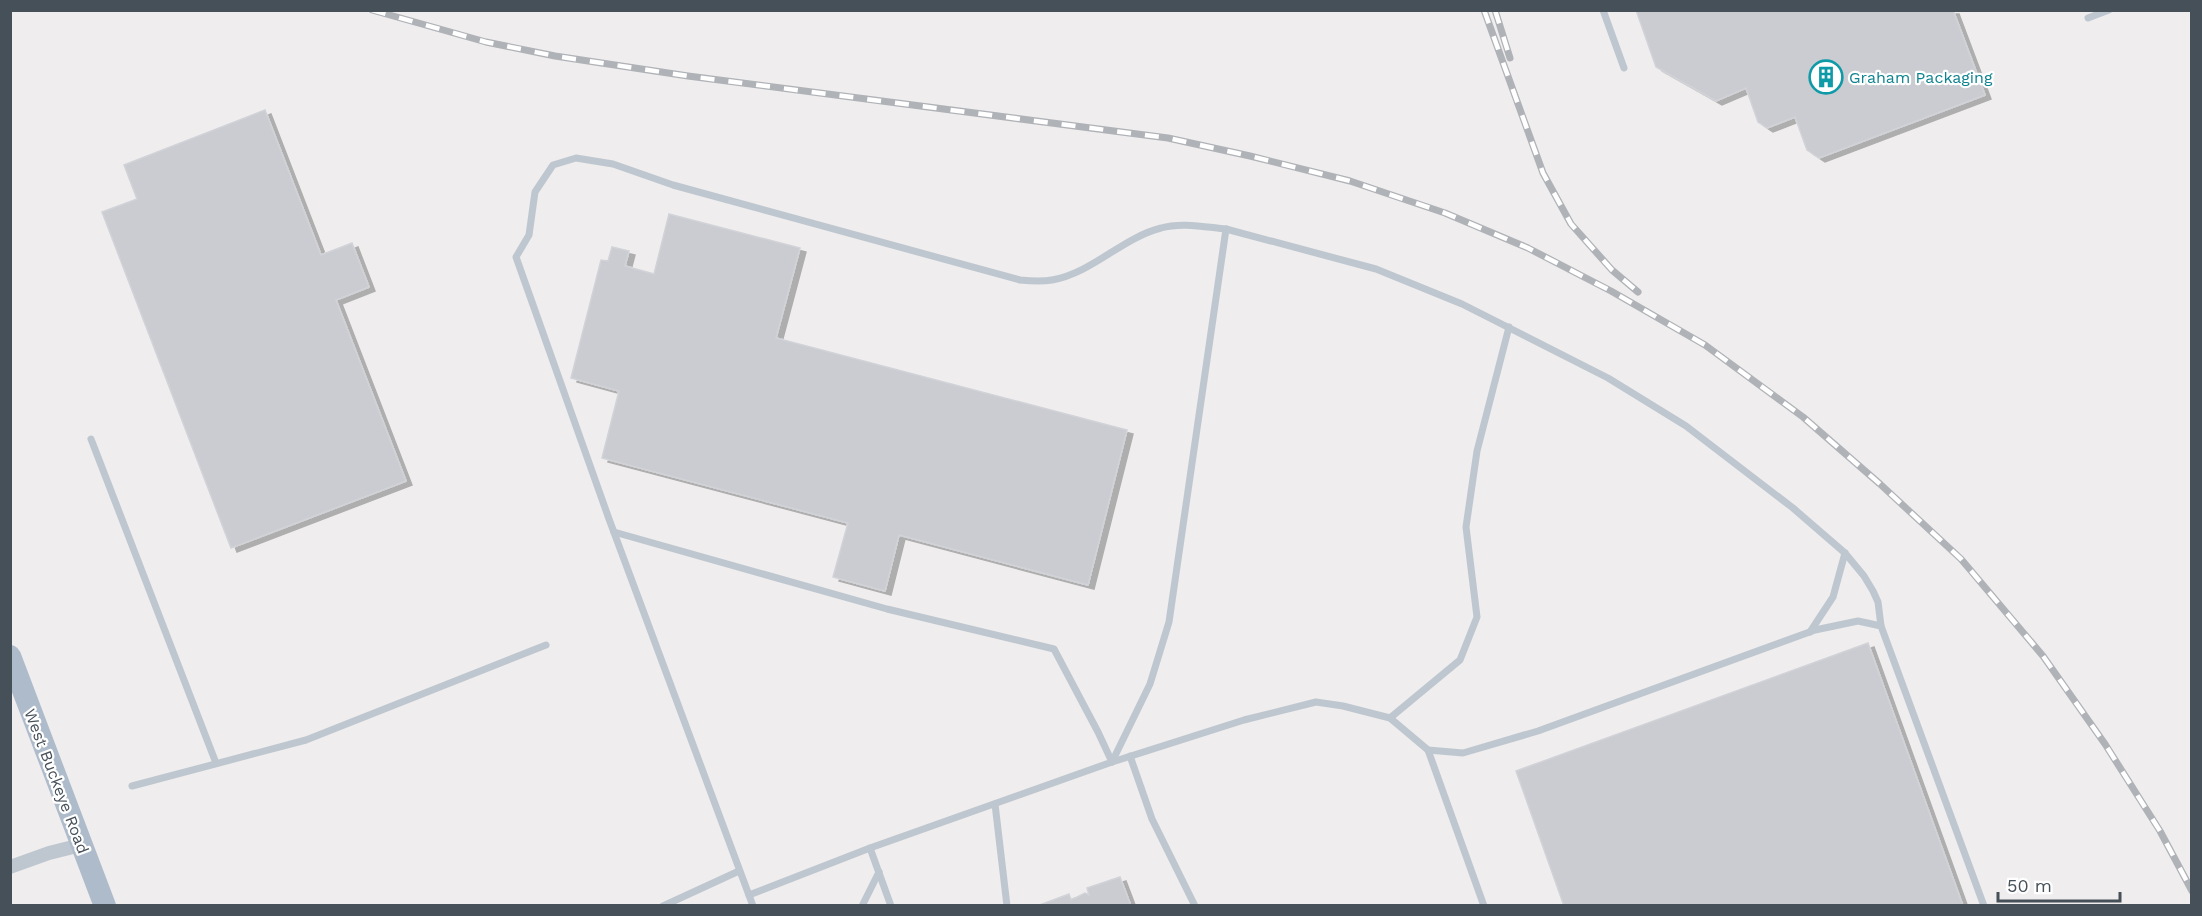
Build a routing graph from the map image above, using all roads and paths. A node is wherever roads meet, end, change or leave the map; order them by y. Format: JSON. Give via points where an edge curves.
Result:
{"nodes":[{"id":1,"x":1603,"y":10,"type":"edge"},
{"id":2,"x":2109,"y":10,"type":"edge"},
{"id":3,"x":2088,"y":18,"type":"dead end"},
{"id":4,"x":1624,"y":68,"type":"dead end"},
{"id":5,"x":1226,"y":229,"type":"junction"},
{"id":6,"x":1509,"y":327,"type":"junction"},
{"id":7,"x":90,"y":440,"type":"dead end"},
{"id":8,"x":614,"y":532,"type":"junction"},
{"id":9,"x":1845,"y":553,"type":"junction"},
{"id":10,"x":1881,"y":626,"type":"junction"},
{"id":11,"x":1810,"y":632,"type":"junction"},
{"id":12,"x":546,"y":645,"type":"dead end"},
{"id":13,"x":10,"y":656,"type":"edge"},
{"id":14,"x":1390,"y":718,"type":"junction"},
{"id":15,"x":1428,"y":750,"type":"junction"},
{"id":16,"x":1130,"y":756,"type":"junction"},
{"id":17,"x":1112,"y":762,"type":"junction"},
{"id":18,"x":216,"y":763,"type":"junction"},
{"id":19,"x":132,"y":786,"type":"dead end"},
{"id":20,"x":995,"y":804,"type":"junction"},
{"id":21,"x":81,"y":845,"type":"junction"},
{"id":22,"x":870,"y":848,"type":"junction"},
{"id":23,"x":10,"y":867,"type":"edge"},
{"id":24,"x":739,"y":871,"type":"junction"},
{"id":25,"x":879,"y":872,"type":"junction"},
{"id":26,"x":749,"y":895,"type":"junction"},
{"id":27,"x":105,"y":906,"type":"edge"},
{"id":28,"x":663,"y":906,"type":"edge"},
{"id":29,"x":753,"y":906,"type":"edge"},
{"id":30,"x":862,"y":906,"type":"edge"},
{"id":31,"x":891,"y":906,"type":"edge"},
{"id":32,"x":1007,"y":906,"type":"edge"},
{"id":33,"x":1195,"y":906,"type":"edge"},
{"id":34,"x":1484,"y":906,"type":"edge"},
{"id":35,"x":1984,"y":906,"type":"edge"}],
"edges":[{"from":1,"to":4,"type":"lane"},
{"from":2,"to":3,"type":"lane"},
{"from":5,"to":6,"type":"lane","via":[[1376,269]]},
{"from":5,"to":8,"type":"lane","via":[[1177,225],[1160,228],[1082,270],[1052,280],[1020,280],[673,185],[613,164],[576,158],[553,165],[535,192],[529,235],[516,257]]},
{"from":5,"to":17,"type":"lane","via":[[1169,622],[1150,684]]},
{"from":6,"to":9,"type":"lane","via":[[1608,378],[1686,426]]},
{"from":6,"to":14,"type":"lane","via":[[1477,451],[1466,527],[1477,617],[1460,660]]},
{"from":7,"to":18,"type":"lane"},
{"from":8,"to":17,"type":"lane","via":[[887,609],[1054,649]]},
{"from":8,"to":24,"type":"lane"},
{"from":9,"to":10,"type":"lane","via":[[1873,591]]},
{"from":9,"to":11,"type":"lane","via":[[1833,597]]},
{"from":10,"to":11,"type":"lane","via":[[1858,621]]},
{"from":10,"to":35,"type":"lane"},
{"from":11,"to":15,"type":"lane","via":[[1538,731],[1463,753]]},
{"from":12,"to":18,"type":"lane","via":[[306,740]]},
{"from":13,"to":21,"type":"main road","name":"West Buckeye Road"},
{"from":14,"to":15,"type":"lane"},
{"from":14,"to":16,"type":"lane","via":[[1316,702]]},
{"from":15,"to":34,"type":"lane"},
{"from":16,"to":17,"type":"lane"},
{"from":16,"to":33,"type":"lane","via":[[1152,819]]},
{"from":17,"to":20,"type":"lane"},
{"from":18,"to":19,"type":"lane"},
{"from":20,"to":22,"type":"lane"},
{"from":20,"to":32,"type":"lane"},
{"from":21,"to":23,"type":"street"},
{"from":21,"to":27,"type":"main road","name":"West Buckeye Road"},
{"from":22,"to":25,"type":"lane"},
{"from":22,"to":26,"type":"lane"},
{"from":24,"to":26,"type":"lane"},
{"from":24,"to":28,"type":"lane"},
{"from":25,"to":30,"type":"lane"},
{"from":25,"to":31,"type":"lane"},
{"from":26,"to":29,"type":"lane"}]}
